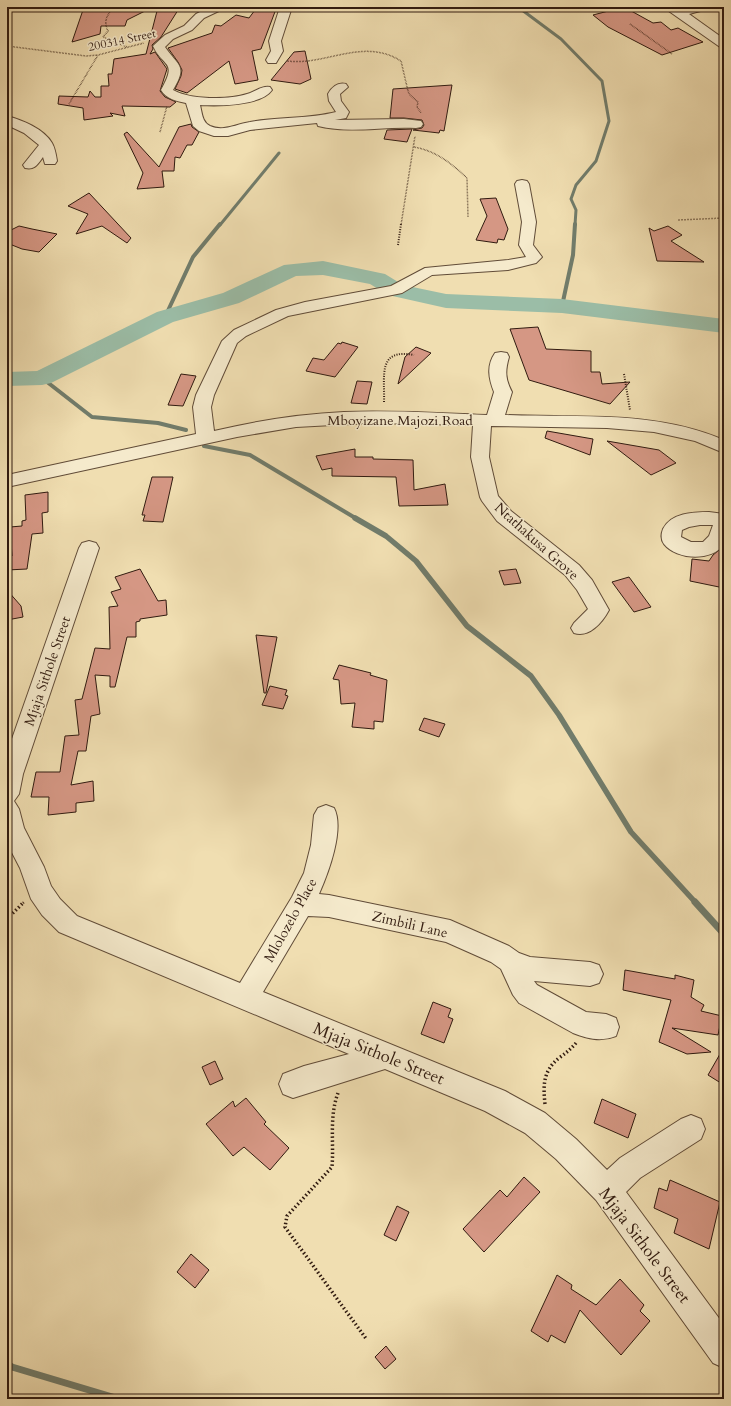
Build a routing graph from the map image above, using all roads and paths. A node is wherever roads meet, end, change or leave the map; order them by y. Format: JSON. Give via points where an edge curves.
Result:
{"nodes":[{"id":1,"x":12,"y":7,"type":"edge"},
{"id":2,"x":115,"y":7,"type":"edge"},
{"id":3,"x":219,"y":7,"type":"edge"},
{"id":4,"x":286,"y":7,"type":"edge"},
{"id":5,"x":670,"y":7,"type":"edge"},
{"id":6,"x":704,"y":7,"type":"edge"},
{"id":7,"x":7,"y":10,"type":"edge"},
{"id":8,"x":680,"y":13,"type":"junction"},
{"id":9,"x":630,"y":24,"type":"dead end"},
{"id":10,"x":169,"y":37,"type":"junction"},
{"id":11,"x":724,"y":44,"type":"edge"},
{"id":12,"x":7,"y":46,"type":"edge"},
{"id":13,"x":128,"y":47,"type":"junction"},
{"id":14,"x":672,"y":54,"type":"dead end"},
{"id":15,"x":98,"y":55,"type":"junction"},
{"id":16,"x":272,"y":60,"type":"dead end"},
{"id":17,"x":342,"y":88,"type":"dead end"},
{"id":18,"x":266,"y":90,"type":"dead end"},
{"id":19,"x":171,"y":95,"type":"junction"},
{"id":20,"x":192,"y":100,"type":"junction"},
{"id":21,"x":69,"y":104,"type":"dead end"},
{"id":22,"x":7,"y":120,"type":"edge"},
{"id":23,"x":310,"y":120,"type":"junction"},
{"id":24,"x":416,"y":124,"type":"dead end"},
{"id":25,"x":160,"y":132,"type":"dead end"},
{"id":26,"x":46,"y":144,"type":"junction"},
{"id":27,"x":414,"y":146,"type":"dead end"},
{"id":28,"x":50,"y":161,"type":"dead end"},
{"id":29,"x":30,"y":165,"type":"dead end"},
{"id":30,"x":522,"y":184,"type":"dead end"},
{"id":31,"x":468,"y":217,"type":"dead end"},
{"id":32,"x":724,"y":218,"type":"edge"},
{"id":33,"x":678,"y":220,"type":"dead end"},
{"id":34,"x":414,"y":355,"type":"dead end"},
{"id":35,"x":501,"y":357,"type":"dead end"},
{"id":36,"x":624,"y":374,"type":"dead end"},
{"id":37,"x":383,"y":417,"type":"junction"},
{"id":38,"x":489,"y":420,"type":"junction"},
{"id":39,"x":632,"y":423,"type":"junction"},
{"id":40,"x":206,"y":438,"type":"junction"},
{"id":41,"x":724,"y":447,"type":"edge"},
{"id":42,"x":7,"y":481,"type":"edge"},
{"id":43,"x":90,"y":548,"type":"dead end"},
{"id":44,"x":581,"y":628,"type":"dead end"},
{"id":45,"x":7,"y":794,"type":"edge"},
{"id":46,"x":7,"y":809,"type":"edge"},
{"id":47,"x":326,"y":815,"type":"dead end"},
{"id":48,"x":301,"y":905,"type":"junction"},
{"id":49,"x":510,"y":961,"type":"junction"},
{"id":50,"x":590,"y":974,"type":"dead end"},
{"id":51,"x":246,"y":997,"type":"junction"},
{"id":52,"x":572,"y":1018,"type":"junction"},
{"id":53,"x":606,"y":1027,"type":"dead end"},
{"id":54,"x":385,"y":1056,"type":"junction"},
{"id":55,"x":343,"y":1069,"type":"junction"},
{"id":56,"x":293,"y":1084,"type":"dead end"},
{"id":57,"x":534,"y":1123,"type":"junction"},
{"id":58,"x":691,"y":1129,"type":"dead end"},
{"id":59,"x":606,"y":1190,"type":"junction"},
{"id":60,"x":367,"y":1340,"type":"dead end"},
{"id":61,"x":724,"y":1352,"type":"edge"}],
"edges":[{"from":1,"to":7,"type":"street"},
{"from":2,"to":13,"type":"path","via":[[105,20],[108,31],[104,37]]},
{"from":3,"to":10,"type":"street","via":[[200,16],[188,28]]},
{"from":4,"to":16,"type":"street","via":[[275,41],[278,53]]},
{"from":5,"to":8,"type":"street"},
{"from":6,"to":8,"type":"street"},
{"from":8,"to":11,"type":"street"},
{"from":9,"to":14,"type":"path"},
{"from":10,"to":13,"type":"path","name":"200314 Street"},
{"from":10,"to":19,"type":"street","via":[[159,48],[175,64],[175,73],[167,90]]},
{"from":12,"to":15,"type":"path","name":"200314 Street","via":[[86,56]]},
{"from":13,"to":15,"type":"path","name":"200314 Street"},
{"from":15,"to":21,"type":"path"},
{"from":17,"to":23,"type":"street","via":[[334,94],[335,102],[343,112],[341,115]]},
{"from":18,"to":20,"type":"street","via":[[239,100]]},
{"from":19,"to":20,"type":"street"},
{"from":19,"to":25,"type":"path"},
{"from":20,"to":23,"type":"street","via":[[198,123],[214,132]]},
{"from":22,"to":26,"type":"street","via":[[35,134]]},
{"from":23,"to":24,"type":"street","via":[[347,125]]},
{"from":26,"to":28,"type":"street","via":[[50,152]]},
{"from":26,"to":29,"type":"street"},
{"from":27,"to":31,"type":"path","via":[[428,149],[447,159],[467,178]]},
{"from":30,"to":40,"type":"street","via":[[528,222],[526,245],[534,257],[531,260],[508,265],[430,271],[396,290],[282,313],[240,333],[230,341],[205,395],[202,422]]},
{"from":32,"to":33,"type":"path"},
{"from":34,"to":37,"type":"path","via":[[397,352],[389,357],[386,363]]},
{"from":35,"to":38,"type":"street","via":[[497,371],[502,392],[496,412]]},
{"from":36,"to":39,"type":"path"},
{"from":37,"to":38,"type":"street","name":"Mboyizane Majozi Road"},
{"from":37,"to":40,"type":"street","name":"Mboyizane Majozi Road","via":[[313,420]]},
{"from":38,"to":39,"type":"street","name":"Mboyizane Majozi Road"},
{"from":38,"to":44,"type":"street","name":"Ntathakusa Grove","via":[[480,457],[489,497],[504,516],[556,556],[585,585],[599,610]]},
{"from":39,"to":41,"type":"street","name":"Mboyizane Majozi Road","via":[[672,428]]},
{"from":40,"to":42,"type":"street","name":"Mboyizane Majozi Road"},
{"from":43,"to":45,"type":"street","name":"Mjaja Sithole Street","via":[[11,774]]},
{"from":46,"to":51,"type":"street","name":"Mjaja Sithole Street","via":[[12,829],[32,867],[40,891],[68,924]]},
{"from":47,"to":48,"type":"street","name":"Mlolozelo Place","via":[[323,845],[316,874]]},
{"from":48,"to":49,"type":"street","name":"Zimbili Lane","via":[[329,906],[432,927],[450,932]]},
{"from":48,"to":51,"type":"street","name":"Mlolozelo Place"},
{"from":49,"to":50,"type":"street","name":"Zimbili Lane","via":[[529,969]]},
{"from":49,"to":52,"type":"street","via":[[528,994]]},
{"from":51,"to":54,"type":"street","name":"Mjaja Sithole Street"},
{"from":52,"to":53,"type":"street","via":[[583,1024]]},
{"from":52,"to":57,"type":"path","via":[[578,1038],[570,1051],[551,1064],[543,1078],[545,1105]]},
{"from":54,"to":55,"type":"street"},
{"from":54,"to":57,"type":"street","name":"Mjaja Sithole Street","via":[[495,1101]]},
{"from":55,"to":56,"type":"street"},
{"from":55,"to":60,"type":"path","via":[[343,1080],[334,1104],[332,1167],[287,1216],[284,1227]]},
{"from":57,"to":59,"type":"street","name":"Mjaja Sithole Street","via":[[566,1150]]},
{"from":58,"to":59,"type":"street","via":[[630,1168]]},
{"from":59,"to":61,"type":"street","name":"Mjaja Sithole Street"}]}
